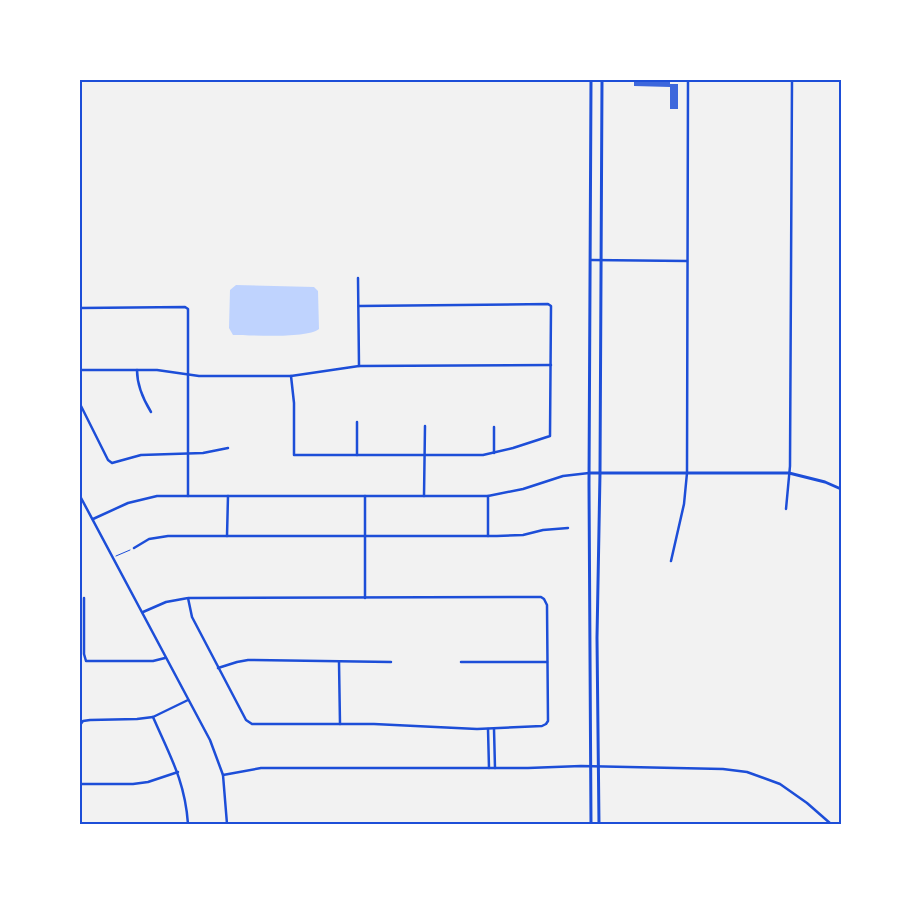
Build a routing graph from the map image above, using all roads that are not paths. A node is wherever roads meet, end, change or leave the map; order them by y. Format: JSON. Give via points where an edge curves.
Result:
{"nodes":[{"id":1,"x":591,"y":80,"type":"edge"},
{"id":2,"x":602,"y":80,"type":"edge"},
{"id":3,"x":688,"y":80,"type":"edge"},
{"id":4,"x":792,"y":80,"type":"edge"},
{"id":5,"x":591,"y":260,"type":"junction"},
{"id":6,"x":600,"y":260,"type":"junction"},
{"id":7,"x":687,"y":261,"type":"junction"},
{"id":8,"x":358,"y":278,"type":"dead end"},
{"id":9,"x":359,"y":306,"type":"junction"},
{"id":10,"x":80,"y":308,"type":"edge"},
{"id":11,"x":551,"y":365,"type":"junction"},
{"id":12,"x":359,"y":366,"type":"junction"},
{"id":13,"x":80,"y":370,"type":"edge"},
{"id":14,"x":137,"y":370,"type":"junction"},
{"id":15,"x":188,"y":375,"type":"junction"},
{"id":16,"x":291,"y":376,"type":"junction"},
{"id":17,"x":80,"y":404,"type":"edge"},
{"id":18,"x":151,"y":412,"type":"dead end"},
{"id":19,"x":357,"y":422,"type":"dead end"},
{"id":20,"x":425,"y":426,"type":"dead end"},
{"id":21,"x":494,"y":427,"type":"dead end"},
{"id":22,"x":228,"y":448,"type":"dead end"},
{"id":23,"x":188,"y":453,"type":"junction"},
{"id":24,"x":494,"y":453,"type":"junction"},
{"id":25,"x":357,"y":455,"type":"junction"},
{"id":26,"x":424,"y":455,"type":"junction"},
{"id":27,"x":589,"y":473,"type":"junction"},
{"id":28,"x":600,"y":473,"type":"junction"},
{"id":29,"x":687,"y":473,"type":"junction"},
{"id":30,"x":788,"y":473,"type":"junction"},
{"id":31,"x":841,"y":489,"type":"edge"},
{"id":32,"x":80,"y":496,"type":"edge"},
{"id":33,"x":188,"y":496,"type":"junction"},
{"id":34,"x":228,"y":496,"type":"junction"},
{"id":35,"x":365,"y":496,"type":"junction"},
{"id":36,"x":424,"y":496,"type":"junction"},
{"id":37,"x":488,"y":496,"type":"junction"},
{"id":38,"x":786,"y":509,"type":"dead end"},
{"id":39,"x":93,"y":519,"type":"junction"},
{"id":40,"x":568,"y":528,"type":"dead end"},
{"id":41,"x":227,"y":536,"type":"junction"},
{"id":42,"x":365,"y":536,"type":"junction"},
{"id":43,"x":488,"y":536,"type":"junction"},
{"id":44,"x":134,"y":548,"type":"road end"},
{"id":45,"x":671,"y":561,"type":"dead end"},
{"id":46,"x":84,"y":598,"type":"dead end"},
{"id":47,"x":188,"y":598,"type":"junction"},
{"id":48,"x":365,"y":598,"type":"junction"},
{"id":49,"x":143,"y":612,"type":"junction"},
{"id":50,"x":165,"y":658,"type":"junction"},
{"id":51,"x":340,"y":662,"type":"junction"},
{"id":52,"x":391,"y":662,"type":"dead end"},
{"id":53,"x":461,"y":662,"type":"dead end"},
{"id":54,"x":547,"y":662,"type":"junction"},
{"id":55,"x":218,"y":668,"type":"junction"},
{"id":56,"x":188,"y":700,"type":"junction"},
{"id":57,"x":153,"y":717,"type":"junction"},
{"id":58,"x":80,"y":724,"type":"edge"},
{"id":59,"x":340,"y":724,"type":"junction"},
{"id":60,"x":488,"y":729,"type":"junction"},
{"id":61,"x":494,"y":729,"type":"junction"},
{"id":62,"x":590,"y":766,"type":"junction"},
{"id":63,"x":599,"y":766,"type":"junction"},
{"id":64,"x":489,"y":768,"type":"junction"},
{"id":65,"x":495,"y":768,"type":"junction"},
{"id":66,"x":178,"y":772,"type":"junction"},
{"id":67,"x":223,"y":775,"type":"junction"},
{"id":68,"x":80,"y":784,"type":"edge"},
{"id":69,"x":188,"y":824,"type":"edge"},
{"id":70,"x":226,"y":824,"type":"edge"},
{"id":71,"x":590,"y":824,"type":"edge"},
{"id":72,"x":599,"y":824,"type":"edge"},
{"id":73,"x":831,"y":824,"type":"edge"}],
"edges":[{"from":1,"to":5,"type":"main road"},
{"from":2,"to":6,"type":"main road"},
{"from":3,"to":7,"type":"street"},
{"from":4,"to":30,"type":"street"},
{"from":5,"to":6,"type":"street"},
{"from":5,"to":27,"type":"main road"},
{"from":6,"to":7,"type":"street"},
{"from":6,"to":28,"type":"main road"},
{"from":7,"to":29,"type":"street"},
{"from":8,"to":9,"type":"street"},
{"from":9,"to":11,"type":"street","via":[[551,306]]},
{"from":9,"to":12,"type":"street"},
{"from":10,"to":15,"type":"street","via":[[185,307],[188,309]]},
{"from":11,"to":12,"type":"street"},
{"from":11,"to":24,"type":"street","via":[[550,436]]},
{"from":12,"to":16,"type":"street"},
{"from":13,"to":14,"type":"street"},
{"from":14,"to":15,"type":"street"},
{"from":14,"to":18,"type":"street","via":[[142,399]]},
{"from":15,"to":16,"type":"street"},
{"from":15,"to":23,"type":"street"},
{"from":16,"to":25,"type":"street","via":[[294,455]]},
{"from":17,"to":23,"type":"street","via":[[108,460],[112,462],[141,455]]},
{"from":19,"to":25,"type":"street"},
{"from":20,"to":26,"type":"street"},
{"from":21,"to":24,"type":"street"},
{"from":22,"to":23,"type":"street"},
{"from":23,"to":33,"type":"street"},
{"from":24,"to":26,"type":"street"},
{"from":25,"to":26,"type":"street"},
{"from":26,"to":36,"type":"street"},
{"from":27,"to":28,"type":"main road"},
{"from":27,"to":37,"type":"street","via":[[563,476]]},
{"from":27,"to":62,"type":"main road"},
{"from":28,"to":29,"type":"main road"},
{"from":28,"to":63,"type":"main road"},
{"from":29,"to":30,"type":"main road"},
{"from":29,"to":45,"type":"street","via":[[684,504]]},
{"from":30,"to":31,"type":"main road"},
{"from":30,"to":38,"type":"street"},
{"from":32,"to":39,"type":"street"},
{"from":33,"to":34,"type":"street"},
{"from":33,"to":39,"type":"street","via":[[140,499]]},
{"from":34,"to":35,"type":"street"},
{"from":34,"to":41,"type":"street"},
{"from":35,"to":36,"type":"street"},
{"from":35,"to":42,"type":"street"},
{"from":36,"to":37,"type":"street"},
{"from":37,"to":43,"type":"street"},
{"from":39,"to":49,"type":"street"},
{"from":40,"to":43,"type":"street","via":[[524,535]]},
{"from":41,"to":42,"type":"street"},
{"from":41,"to":44,"type":"street","via":[[157,536]]},
{"from":42,"to":43,"type":"street"},
{"from":42,"to":48,"type":"street"},
{"from":46,"to":50,"type":"street","via":[[86,660],[153,661]]},
{"from":47,"to":48,"type":"street"},
{"from":47,"to":49,"type":"street","via":[[166,602]]},
{"from":47,"to":55,"type":"street","via":[[192,617]]},
{"from":48,"to":54,"type":"street","via":[[544,599],[547,605]]},
{"from":49,"to":50,"type":"street"},
{"from":50,"to":56,"type":"street"},
{"from":51,"to":52,"type":"street"},
{"from":51,"to":55,"type":"street","via":[[248,660]]},
{"from":51,"to":59,"type":"street"},
{"from":53,"to":54,"type":"street"},
{"from":54,"to":61,"type":"street","via":[[546,724]]},
{"from":55,"to":59,"type":"street","via":[[249,723]]},
{"from":56,"to":57,"type":"street"},
{"from":56,"to":67,"type":"street","via":[[210,740]]},
{"from":57,"to":58,"type":"street","via":[[90,720]]},
{"from":57,"to":66,"type":"street"},
{"from":59,"to":60,"type":"street"},
{"from":60,"to":61,"type":"street"},
{"from":60,"to":64,"type":"street"},
{"from":61,"to":65,"type":"street"},
{"from":62,"to":63,"type":"street"},
{"from":62,"to":65,"type":"street"},
{"from":62,"to":71,"type":"main road"},
{"from":63,"to":72,"type":"main road"},
{"from":63,"to":73,"type":"street","via":[[747,772],[780,784]]},
{"from":64,"to":65,"type":"street"},
{"from":64,"to":67,"type":"street","via":[[261,768]]},
{"from":66,"to":68,"type":"street","via":[[133,784]]},
{"from":66,"to":69,"type":"street","via":[[186,799]]},
{"from":67,"to":70,"type":"street"}]}
